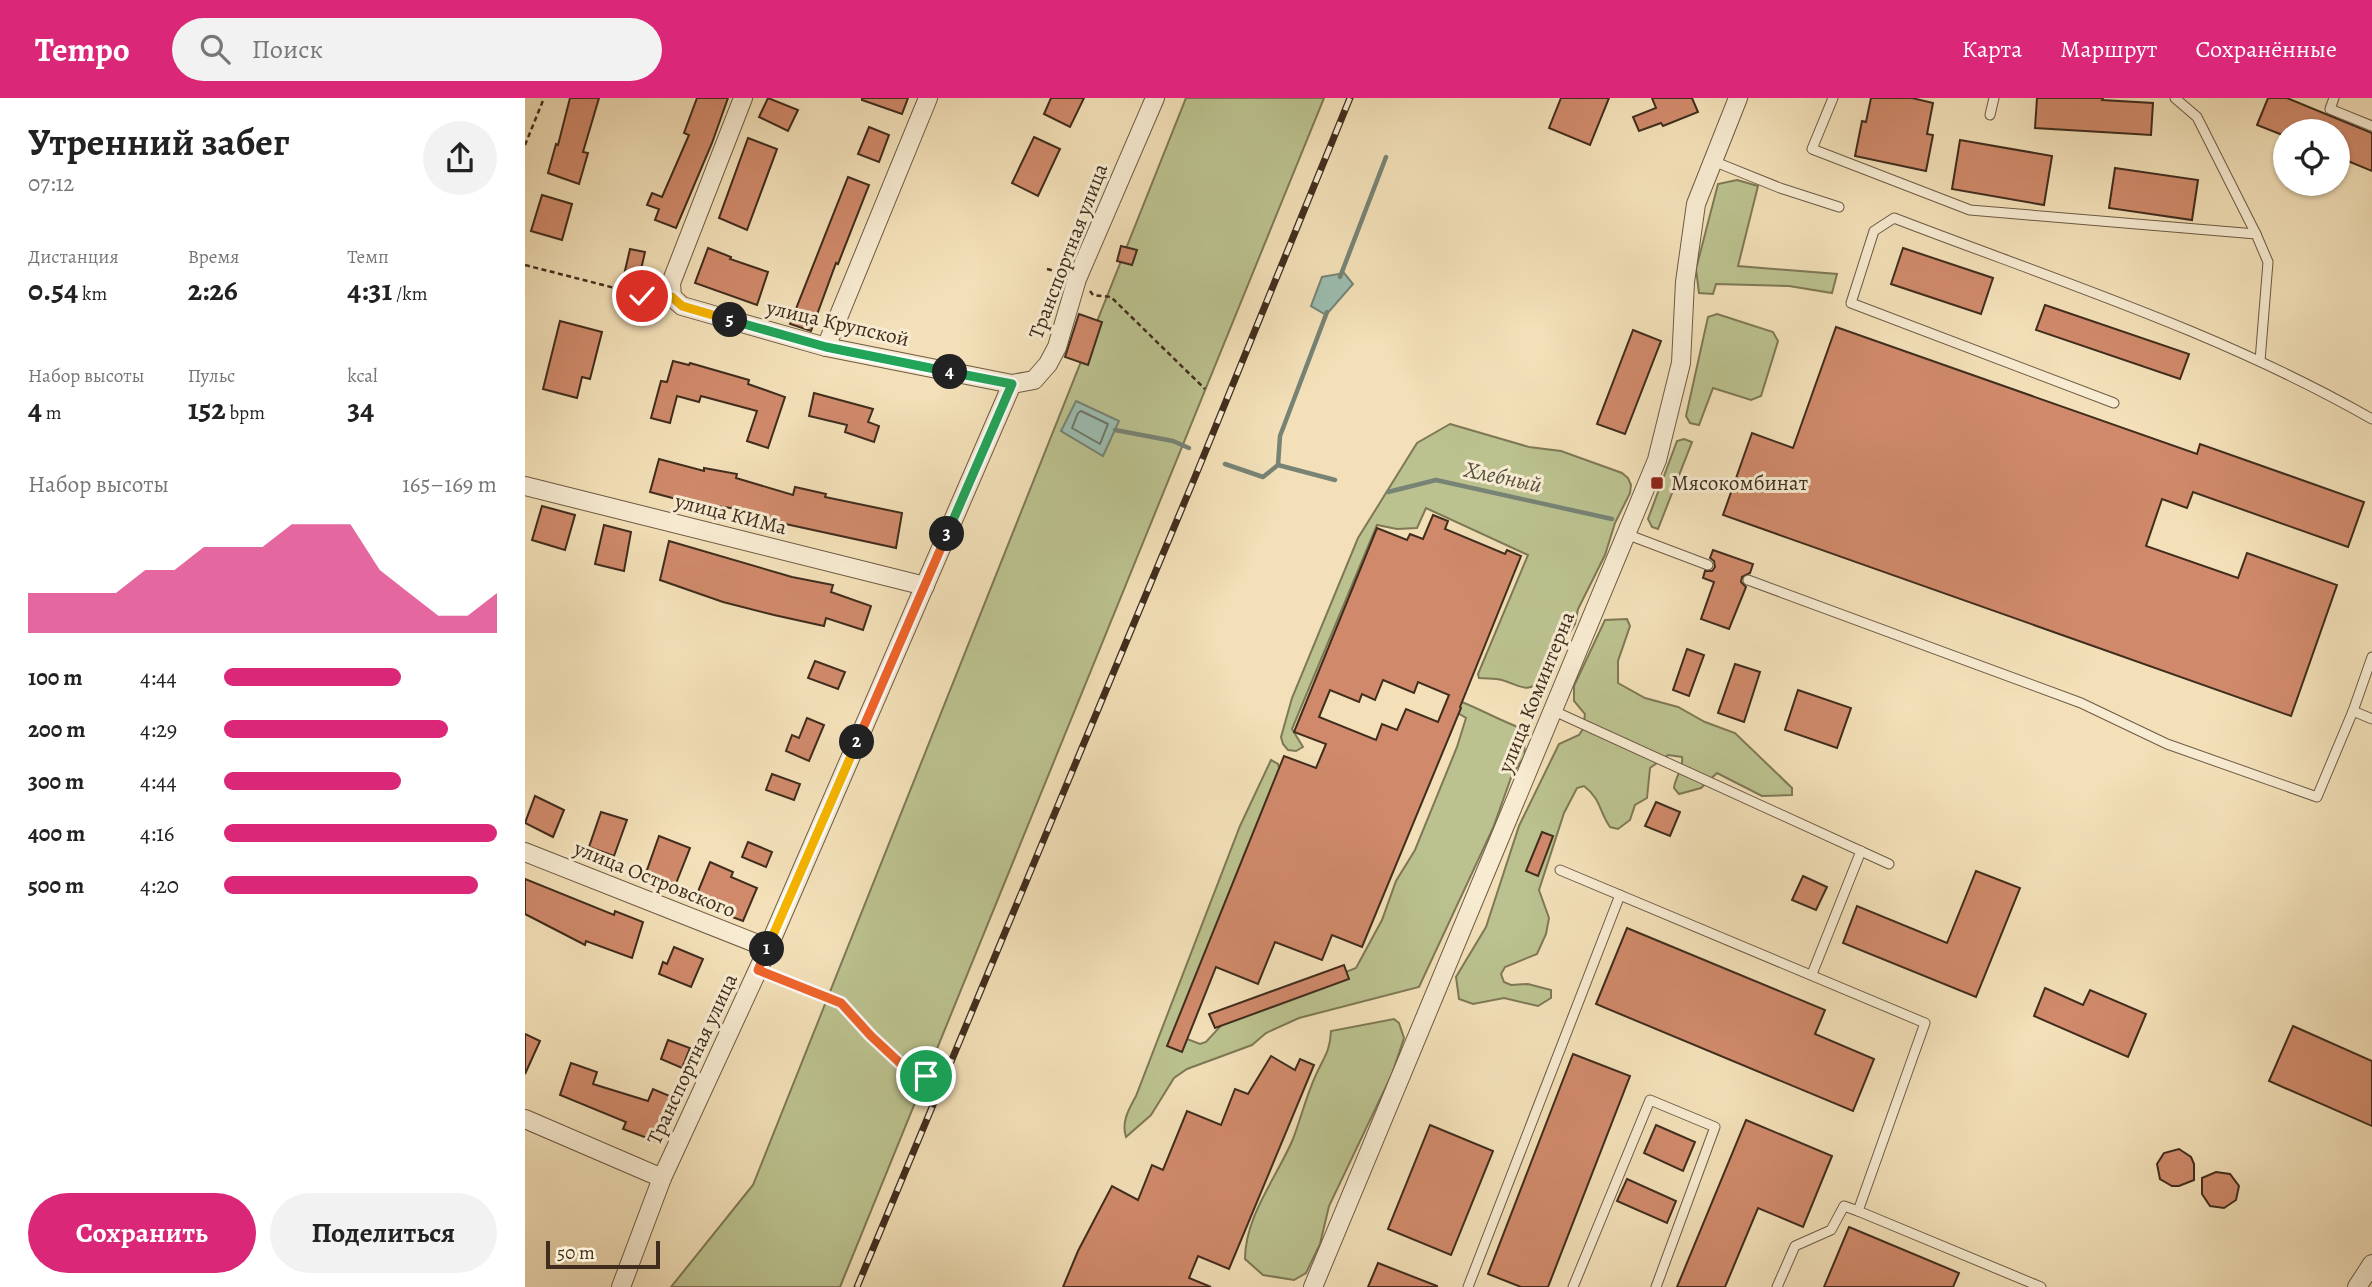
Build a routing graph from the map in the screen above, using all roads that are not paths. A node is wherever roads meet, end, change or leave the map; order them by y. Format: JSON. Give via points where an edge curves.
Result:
{"nodes":[{"id":1,"x":743,"y":98,"type":"edge"},
{"id":2,"x":927,"y":98,"type":"edge"},
{"id":3,"x":1154,"y":98,"type":"edge"},
{"id":4,"x":1738,"y":98,"type":"edge"},
{"id":5,"x":1833,"y":98,"type":"edge"},
{"id":6,"x":1994,"y":98,"type":"edge"},
{"id":7,"x":2175,"y":98,"type":"edge"},
{"id":8,"x":2334,"y":98,"type":"edge"},
{"id":9,"x":1990,"y":115,"type":"dead end"},
{"id":10,"x":2372,"y":126,"type":"edge"},
{"id":11,"x":1713,"y":161,"type":"junction"},
{"id":12,"x":1839,"y":207,"type":"dead end"},
{"id":13,"x":2256,"y":234,"type":"junction"},
{"id":14,"x":826,"y":347,"type":"junction"},
{"id":15,"x":2260,"y":361,"type":"junction"},
{"id":16,"x":1012,"y":384,"type":"junction"},
{"id":17,"x":2114,"y":403,"type":"dead end"},
{"id":18,"x":2372,"y":419,"type":"edge"},
{"id":19,"x":525,"y":486,"type":"edge"},
{"id":20,"x":1626,"y":534,"type":"junction"},
{"id":21,"x":1708,"y":565,"type":"dead end"},
{"id":22,"x":1748,"y":580,"type":"dead end"},
{"id":23,"x":925,"y":586,"type":"junction"},
{"id":24,"x":2372,"y":657,"type":"edge"},
{"id":25,"x":1553,"y":711,"type":"junction"},
{"id":26,"x":2353,"y":712,"type":"junction"},
{"id":27,"x":2372,"y":719,"type":"edge"},
{"id":28,"x":1861,"y":851,"type":"junction"},
{"id":29,"x":525,"y":852,"type":"edge"},
{"id":30,"x":1888,"y":864,"type":"dead end"},
{"id":31,"x":1560,"y":870,"type":"dead end"},
{"id":32,"x":1620,"y":895,"type":"junction"},
{"id":33,"x":768,"y":948,"type":"junction"},
{"id":34,"x":1812,"y":974,"type":"junction"},
{"id":35,"x":525,"y":1119,"type":"edge"},
{"id":36,"x":662,"y":1178,"type":"junction"},
{"id":37,"x":1858,"y":1211,"type":"junction"},
{"id":38,"x":2372,"y":1264,"type":"edge"},
{"id":39,"x":1468,"y":1285,"type":"edge"},
{"id":40,"x":621,"y":1287,"type":"edge"},
{"id":41,"x":1313,"y":1287,"type":"edge"},
{"id":42,"x":1479,"y":1287,"type":"edge"},
{"id":43,"x":1573,"y":1287,"type":"edge"},
{"id":44,"x":1656,"y":1287,"type":"edge"},
{"id":45,"x":1777,"y":1287,"type":"edge"},
{"id":46,"x":2041,"y":1287,"type":"edge"},
{"id":47,"x":2357,"y":1287,"type":"edge"}],
"edges":[{"from":1,"to":14,"type":"street","name":"улица Крупской","via":[[671,290],[682,306]]},
{"from":2,"to":14,"type":"street"},
{"from":3,"to":16,"type":"street","name":"Транспортная улица","via":[[1077,279],[1057,346],[1034,380]]},
{"from":4,"to":11,"type":"street","name":"улица Коминтерна"},
{"from":5,"to":13,"type":"lane","via":[[1812,149],[1970,210]]},
{"from":6,"to":9,"type":"lane"},
{"from":7,"to":13,"type":"lane","via":[[2197,117]]},
{"from":8,"to":10,"type":"lane","via":[[2330,108]]},
{"from":11,"to":12,"type":"lane"},
{"from":11,"to":20,"type":"street","name":"улица Коминтерна","via":[[1696,204],[1685,282],[1681,363],[1657,460]]},
{"from":13,"to":15,"type":"lane","via":[[2268,262]]},
{"from":14,"to":16,"type":"street","name":"улица Крупской"},
{"from":15,"to":17,"type":"lane","via":[[1894,218],[1874,231],[1850,303]]},
{"from":15,"to":18,"type":"lane"},
{"from":16,"to":23,"type":"street","name":"Транспортная улица"},
{"from":19,"to":23,"type":"street","name":"улица КИМа"},
{"from":20,"to":21,"type":"lane"},
{"from":20,"to":25,"type":"street","name":"улица Коминтерна"},
{"from":22,"to":26,"type":"lane","via":[[2081,703],[2167,744],[2317,797]]},
{"from":23,"to":33,"type":"street","name":"Транспортная улица"},
{"from":24,"to":26,"type":"lane"},
{"from":25,"to":28,"type":"lane"},
{"from":25,"to":41,"type":"street","name":"улица Коминтерна"},
{"from":26,"to":27,"type":"lane"},
{"from":28,"to":30,"type":"lane"},
{"from":28,"to":34,"type":"lane"},
{"from":29,"to":33,"type":"street","name":"улица Островского"},
{"from":31,"to":32,"type":"lane"},
{"from":32,"to":34,"type":"lane"},
{"from":32,"to":39,"type":"lane"},
{"from":33,"to":36,"type":"street","name":"Транспортная улица"},
{"from":34,"to":37,"type":"lane","via":[[1925,1023]]},
{"from":35,"to":36,"type":"street"},
{"from":36,"to":40,"type":"street","name":"Транспортная улица"},
{"from":37,"to":45,"type":"lane","via":[[1844,1206],[1831,1230],[1795,1246]]},
{"from":37,"to":46,"type":"lane"},
{"from":38,"to":47,"type":"street"},
{"from":39,"to":42,"type":"lane"},
{"from":43,"to":44,"type":"lane","via":[[1650,1100],[1715,1127]]}]}
